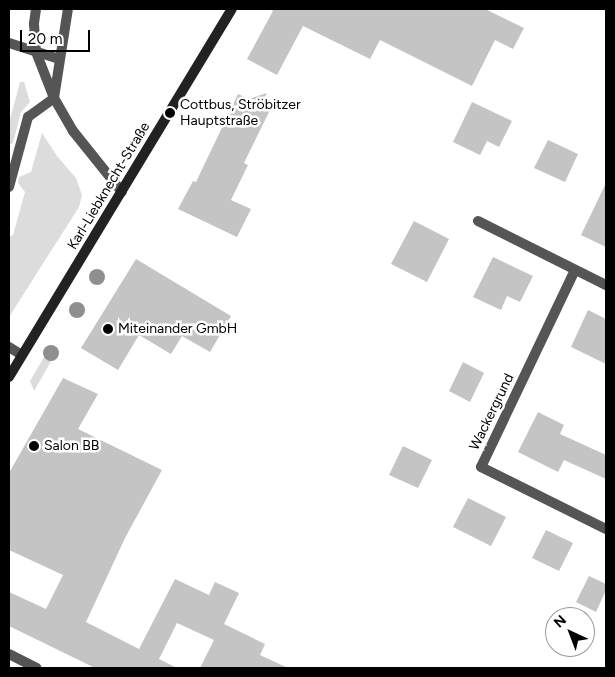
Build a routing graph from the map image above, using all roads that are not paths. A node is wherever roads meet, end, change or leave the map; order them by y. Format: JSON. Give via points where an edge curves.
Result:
{"nodes":[{"id":1,"x":36,"y":9,"type":"edge"},
{"id":2,"x":68,"y":9,"type":"edge"},
{"id":3,"x":232,"y":9,"type":"edge"},
{"id":4,"x":9,"y":43,"type":"edge"},
{"id":5,"x":36,"y":52,"type":"junction"},
{"id":6,"x":59,"y":59,"type":"junction"},
{"id":7,"x":54,"y":98,"type":"junction"},
{"id":8,"x":9,"y":186,"type":"edge"},
{"id":9,"x":122,"y":192,"type":"junction"},
{"id":10,"x":478,"y":221,"type":"dead end"},
{"id":11,"x":575,"y":270,"type":"junction"},
{"id":12,"x":606,"y":285,"type":"edge"},
{"id":13,"x":9,"y":347,"type":"edge"},
{"id":14,"x":22,"y":355,"type":"junction"},
{"id":15,"x":9,"y":377,"type":"edge"},
{"id":16,"x":606,"y":529,"type":"edge"},
{"id":17,"x":9,"y":654,"type":"edge"},
{"id":18,"x":36,"y":668,"type":"edge"}],
"edges":[{"from":1,"to":5,"type":"street"},
{"from":2,"to":6,"type":"street"},
{"from":3,"to":9,"type":"main road","name":"Karl-Liebknecht-Straße"},
{"from":4,"to":5,"type":"street"},
{"from":5,"to":6,"type":"street"},
{"from":5,"to":7,"type":"street"},
{"from":6,"to":7,"type":"street"},
{"from":7,"to":8,"type":"street","via":[[28,118]]},
{"from":7,"to":9,"type":"street","via":[[73,132]]},
{"from":9,"to":14,"type":"main road","name":"Karl-Liebknecht-Straße"},
{"from":10,"to":11,"type":"street"},
{"from":11,"to":12,"type":"street"},
{"from":11,"to":16,"type":"street","name":"Wackergrund","via":[[481,467]]},
{"from":13,"to":14,"type":"street"},
{"from":14,"to":15,"type":"main road","name":"Karl-Liebknecht-Straße"},
{"from":17,"to":18,"type":"street"}]}
